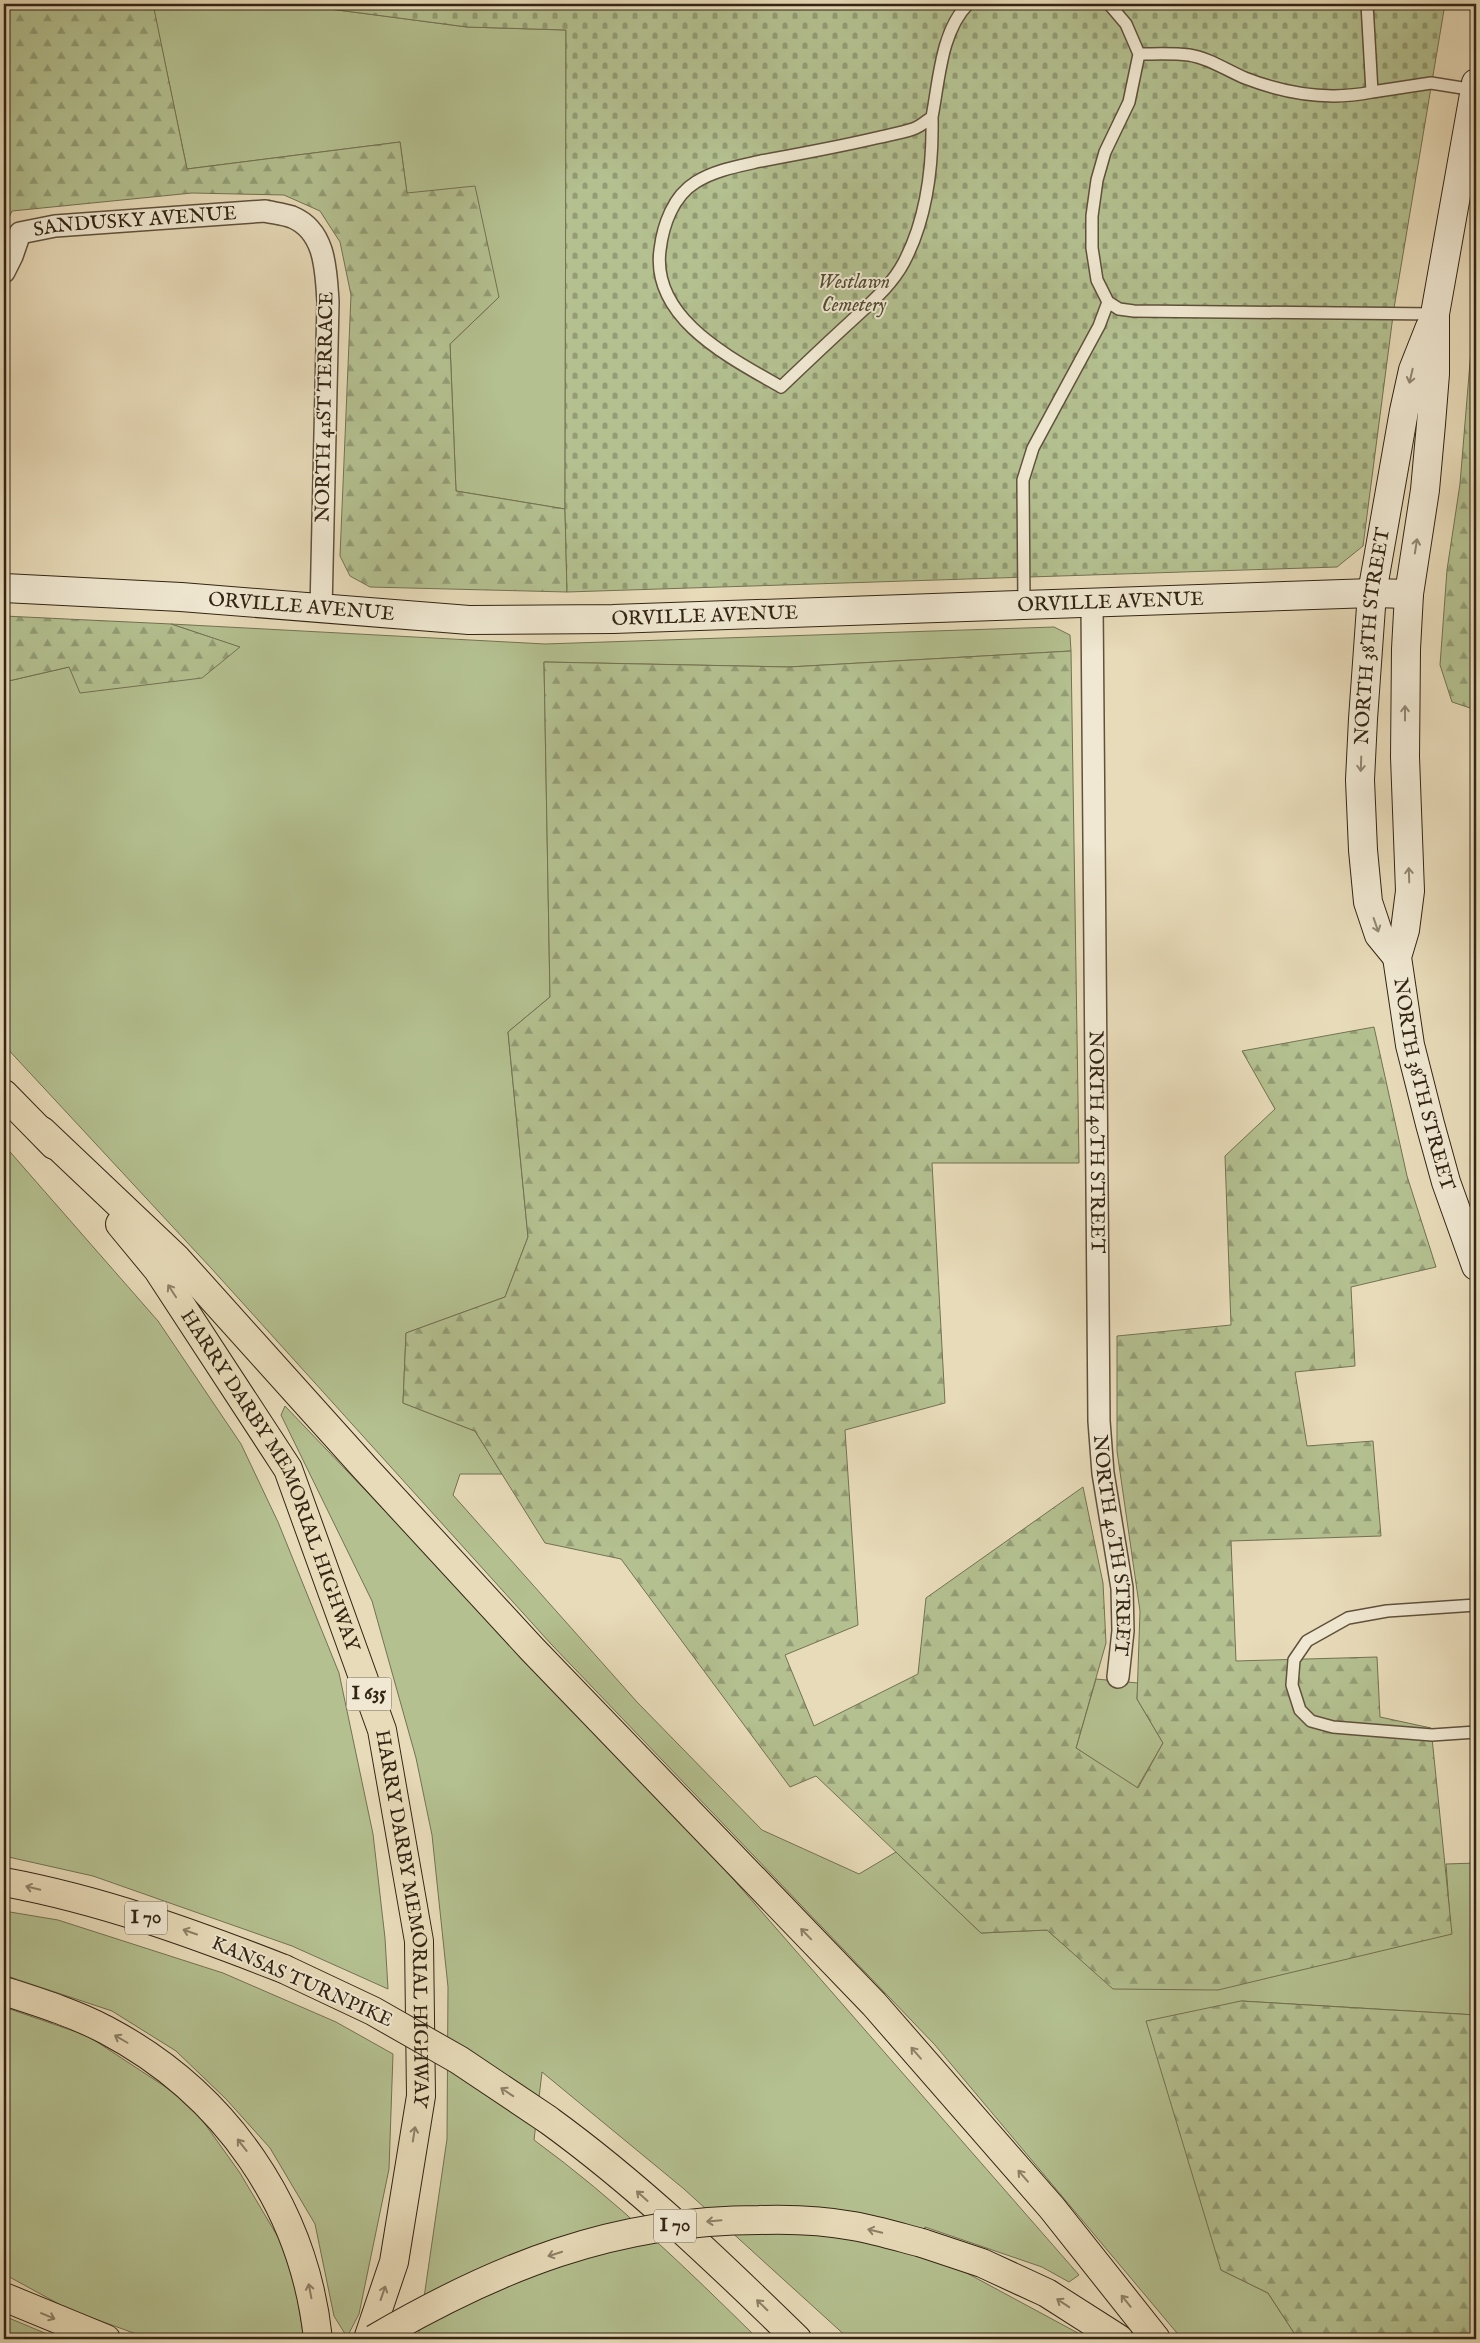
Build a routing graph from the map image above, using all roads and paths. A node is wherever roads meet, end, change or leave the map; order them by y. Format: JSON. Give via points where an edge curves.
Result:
{"nodes":[{"id":1,"x":968,"y":4,"type":"edge"},
{"id":2,"x":1109,"y":4,"type":"edge"},
{"id":3,"x":1367,"y":4,"type":"edge"},
{"id":4,"x":1139,"y":54,"type":"junction"},
{"id":5,"x":1476,"y":86,"type":"edge"},
{"id":6,"x":1372,"y":92,"type":"junction"},
{"id":7,"x":932,"y":117,"type":"junction"},
{"id":8,"x":292,"y":217,"type":"joint"},
{"id":9,"x":4,"y":272,"type":"edge"},
{"id":10,"x":1108,"y":302,"type":"junction"},
{"id":11,"x":1435,"y":314,"type":"junction"},
{"id":12,"x":4,"y":588,"type":"edge"},
{"id":13,"x":1372,"y":593,"type":"junction"},
{"id":14,"x":1409,"y":594,"type":"junction"},
{"id":15,"x":1092,"y":604,"type":"junction"},
{"id":16,"x":1024,"y":605,"type":"junction"},
{"id":17,"x":321,"y":610,"type":"junction"},
{"id":18,"x":1397,"y":957,"type":"junction"},
{"id":19,"x":4,"y":1094,"type":"edge"},
{"id":20,"x":42,"y":1131,"type":"junction"},
{"id":21,"x":1476,"y":1266,"type":"edge"},
{"id":22,"x":1476,"y":1605,"type":"edge"},
{"id":23,"x":1118,"y":1677,"type":"dead end"},
{"id":24,"x":1476,"y":1732,"type":"edge"},
{"id":25,"x":4,"y":1882,"type":"edge"},
{"id":26,"x":4,"y":1991,"type":"edge"},
{"id":27,"x":4,"y":2297,"type":"edge"},
{"id":28,"x":106,"y":2339,"type":"edge"},
{"id":29,"x":318,"y":2339,"type":"edge"},
{"id":30,"x":368,"y":2339,"type":"edge"},
{"id":31,"x":374,"y":2339,"type":"edge"},
{"id":32,"x":798,"y":2339,"type":"edge"},
{"id":33,"x":1119,"y":2339,"type":"edge"},
{"id":34,"x":1156,"y":2339,"type":"edge"}],
"edges":[{"from":1,"to":7,"type":"lane","via":[[950,34]]},
{"from":2,"to":4,"type":"lane","via":[[1126,24]]},
{"from":3,"to":6,"type":"lane"},
{"from":4,"to":6,"type":"lane","via":[[1189,55],[1209,60],[1244,77],[1299,94],[1332,97]]},
{"from":4,"to":10,"type":"lane","via":[[1129,102],[1105,152],[1093,207],[1092,248],[1097,280]]},
{"from":5,"to":6,"type":"lane","via":[[1431,83]]},
{"from":5,"to":11,"type":"main road","name":"NORTH 38TH STREET"},
{"from":7,"to":7,"type":"lane","via":[[926,197],[917,233],[904,263],[883,292],[780,387],[707,340],[681,318],[662,277],[659,258],[661,236],[680,196],[694,183],[738,166],[914,129]]},
{"from":8,"to":9,"type":"street","name":"SANDUSKY AVENUE","via":[[265,211],[55,226],[20,233]]},
{"from":8,"to":17,"type":"street","name":"NORTH 41ST TERRACE","via":[[309,228],[318,240],[325,265],[328,302]]},
{"from":10,"to":11,"type":"lane","via":[[1119,309],[1134,311]]},
{"from":10,"to":16,"type":"lane","via":[[1099,326],[1033,448],[1023,480]]},
{"from":11,"to":13,"type":"main road","name":"NORTH 38TH STREET","one_way":true,"via":[[1411,378]]},
{"from":14,"to":11,"type":"main road","name":"NORTH 38TH STREET","one_way":true,"via":[[1432,424]]},
{"from":12,"to":17,"type":"main road","name":"ORVILLE AVENUE","via":[[182,597]]},
{"from":13,"to":14,"type":"main road","name":"ORVILLE AVENUE"},
{"from":13,"to":15,"type":"main road","name":"ORVILLE AVENUE"},
{"from":13,"to":18,"type":"main road","name":"NORTH 38TH STREET","one_way":true,"via":[[1360,780],[1363,850],[1368,902],[1379,935]]},
{"from":18,"to":14,"type":"main road","name":"NORTH 38TH STREET","one_way":true,"via":[[1405,930],[1410,891],[1405,757]]},
{"from":15,"to":16,"type":"main road","name":"ORVILLE AVENUE"},
{"from":15,"to":23,"type":"street","name":"NORTH 40TH STREET","via":[[1100,1421],[1103,1474],[1122,1588],[1123,1631]]},
{"from":16,"to":17,"type":"main road","name":"ORVILLE AVENUE","via":[[613,620],[469,620]]},
{"from":18,"to":21,"type":"main road","name":"NORTH 38TH STREET","via":[[1410,1045],[1446,1182]]},
{"from":19,"to":20,"type":"highway","name":"HARRY DARBY MEMORIAL HIGHWAY","number":"I 635"},
{"from":30,"to":20,"type":"highway","name":"HARRY DARBY MEMORIAL HIGHWAY","number":"I 635","one_way":true,"via":[[394,2262],[421,2096],[419,1941],[382,1730],[288,1469],[158,1270]]},
{"from":34,"to":20,"type":"highway","one_way":true,"via":[[1052,2208],[874,2004],[526,1642],[177,1259]]},
{"from":22,"to":24,"type":"lane","via":[[1387,1611],[1348,1618],[1307,1641],[1294,1660],[1292,1685],[1300,1710],[1311,1721],[1333,1727],[1432,1735]]},
{"from":32,"to":25,"type":"highway","name":"KANSAS TURNPIKE","number":"I 70","one_way":true,"bridge":true,"via":[[594,2153],[459,2060],[373,2011],[284,1969],[193,1933],[111,1906]]},
{"from":29,"to":26,"type":"highway","one_way":true,"via":[[308,2280],[273,2192],[248,2152],[218,2115],[147,2054],[105,2029]]},
{"from":27,"to":28,"type":"highway","one_way":true},
{"from":33,"to":31,"type":"highway","one_way":true,"bridge":true,"via":[[1047,2293],[982,2263],[922,2243],[853,2226],[794,2219],[668,2225],[605,2238],[537,2260],[470,2287]]}]}
